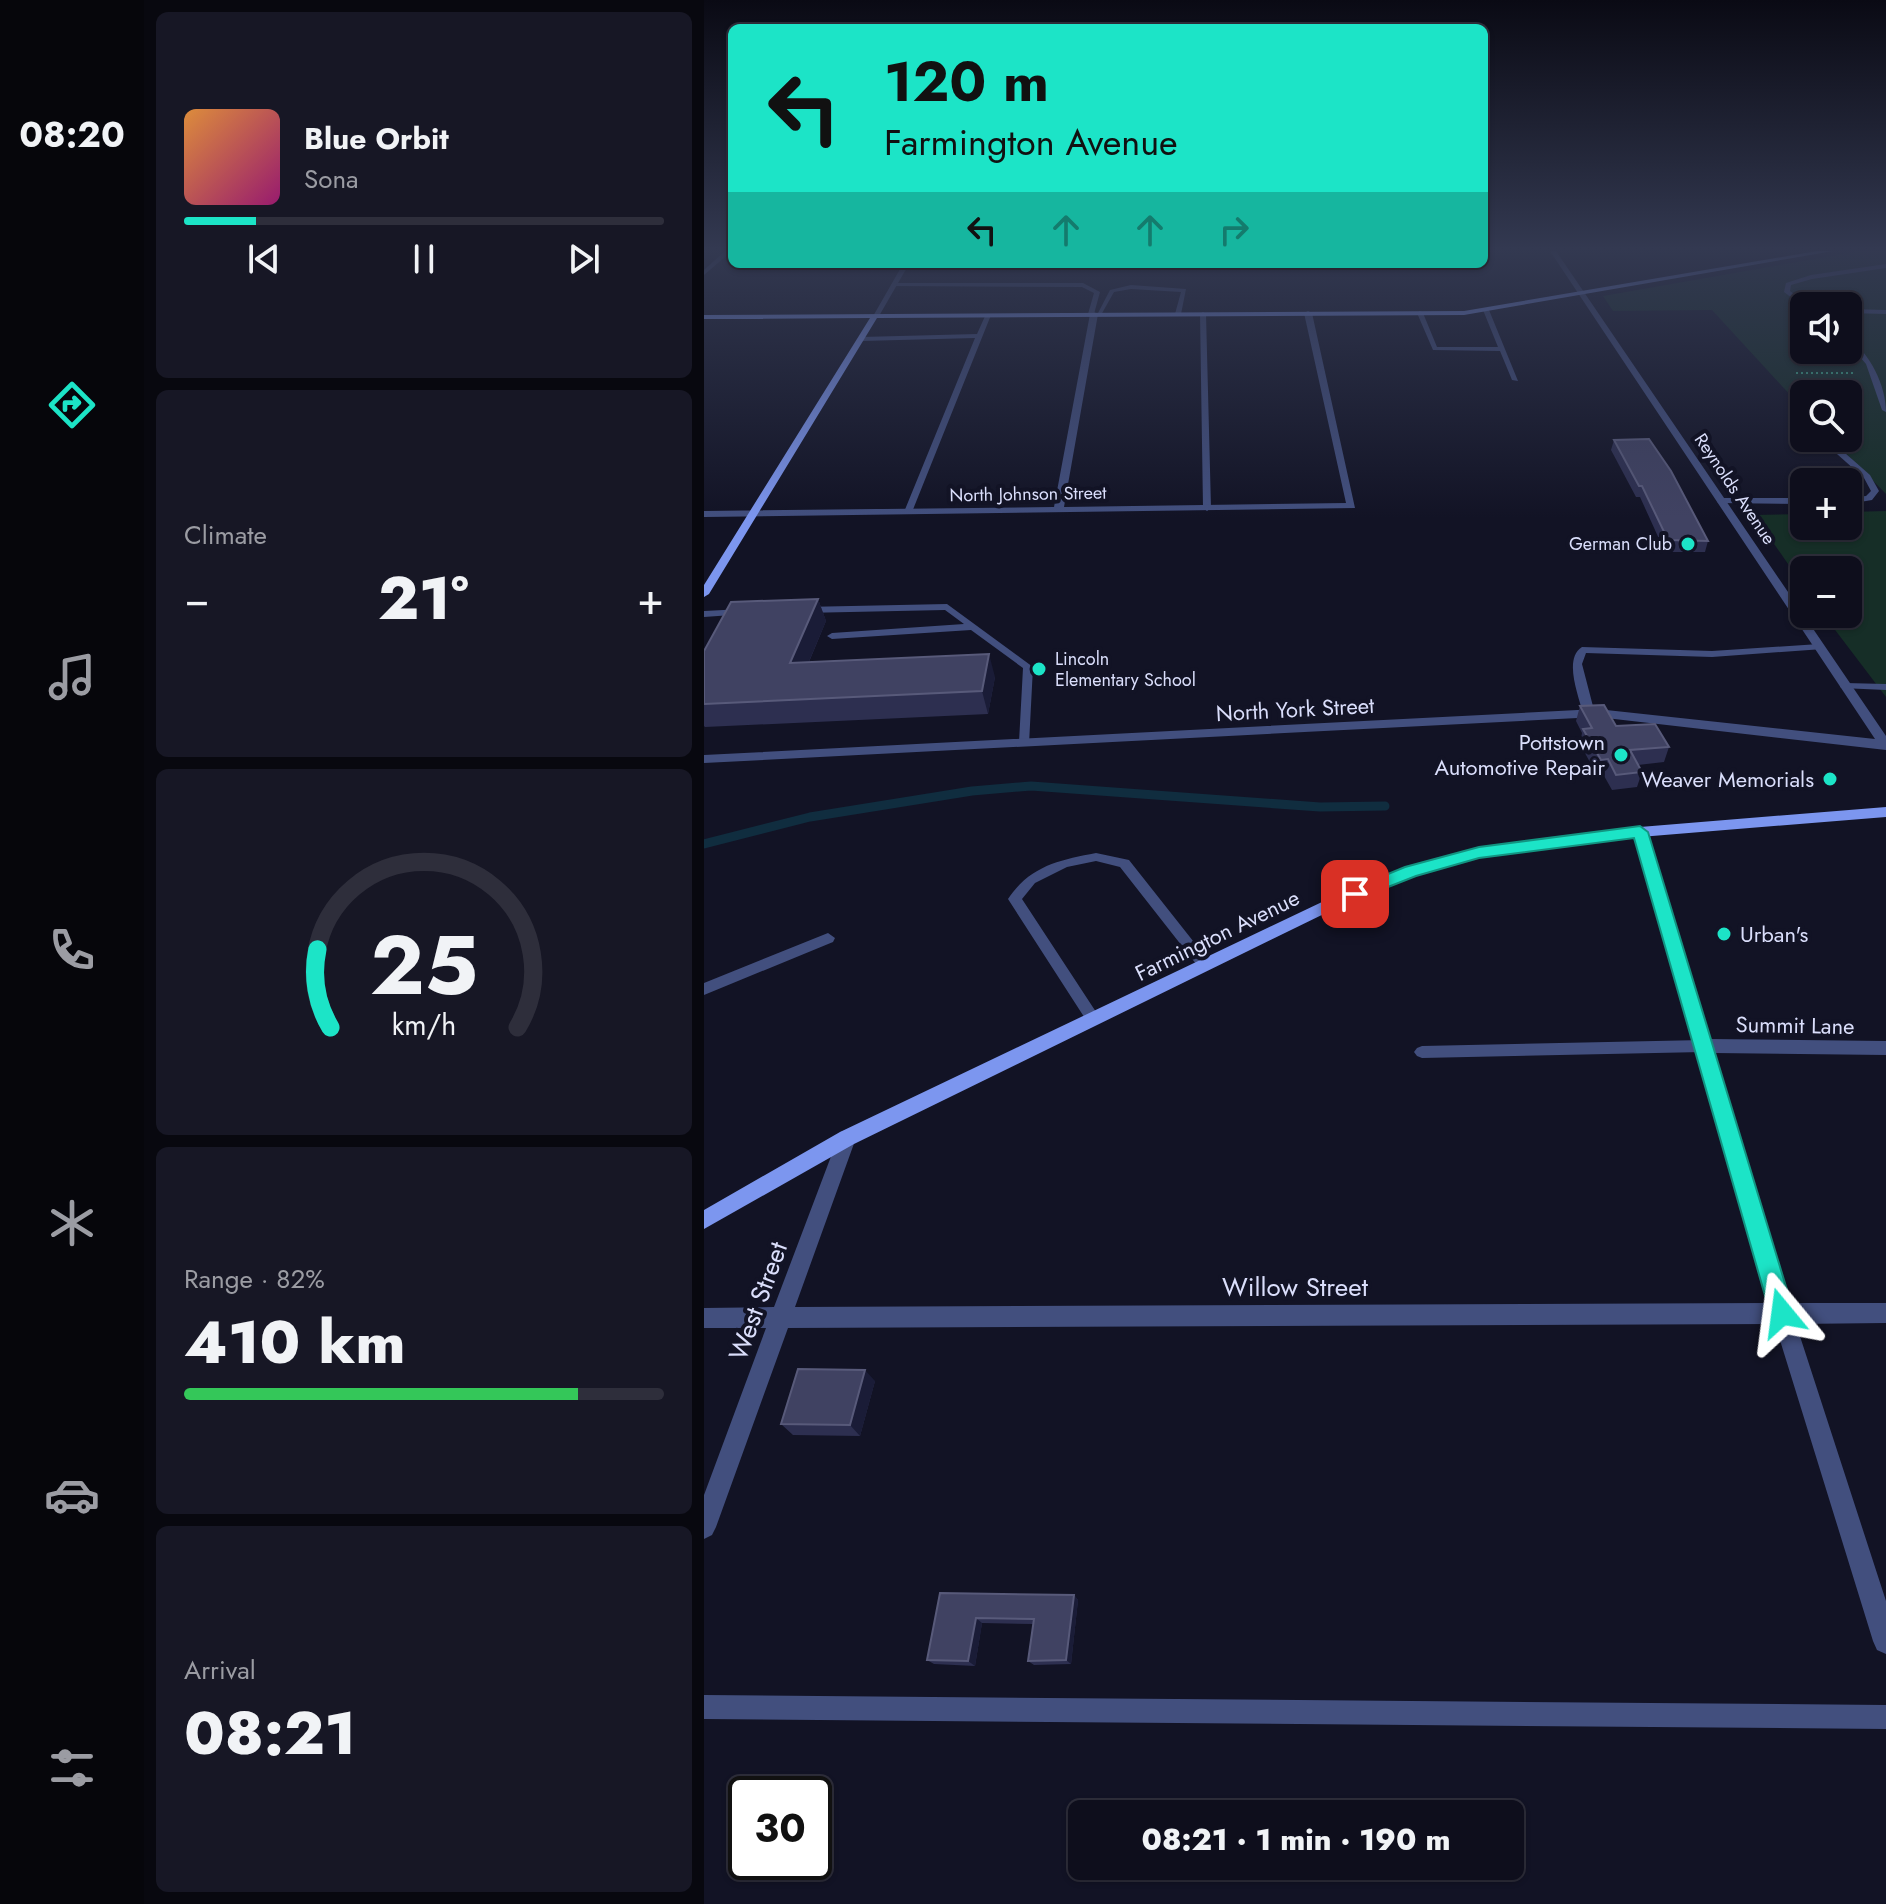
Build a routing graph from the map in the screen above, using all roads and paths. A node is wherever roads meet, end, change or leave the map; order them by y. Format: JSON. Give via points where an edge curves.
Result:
{"nodes":[{"id":1,"x":860,"y":340,"type":"edge"},
{"id":2,"x":978,"y":340,"type":"edge"},
{"id":3,"x":1090,"y":340,"type":"edge"},
{"id":4,"x":1204,"y":340,"type":"edge"},
{"id":5,"x":1314,"y":340,"type":"edge"},
{"id":6,"x":1431,"y":340,"type":"edge"},
{"id":7,"x":1498,"y":340,"type":"edge"},
{"id":8,"x":1613,"y":340,"type":"edge"},
{"id":9,"x":1502,"y":349,"type":"junction"},
{"id":10,"x":1862,"y":358,"type":"edge"},
{"id":11,"x":1872,"y":372,"type":"junction"},
{"id":12,"x":1796,"y":373,"type":"dead end"},
{"id":13,"x":1516,"y":380,"type":"dead end"},
{"id":14,"x":1886,"y":410,"type":"edge"},
{"id":15,"x":1839,"y":452,"type":"edge"},
{"id":16,"x":1857,"y":468,"type":"edge"},
{"id":17,"x":1862,"y":473,"type":"edge"},
{"id":18,"x":1862,"y":499,"type":"edge"},
{"id":19,"x":1721,"y":501,"type":"junction"},
{"id":20,"x":1790,"y":501,"type":"edge"},
{"id":21,"x":1207,"y":508,"type":"junction"},
{"id":22,"x":1058,"y":510,"type":"junction"},
{"id":23,"x":908,"y":512,"type":"junction"},
{"id":24,"x":704,"y":514,"type":"edge"},
{"id":25,"x":754,"y":514,"type":"junction"},
{"id":26,"x":704,"y":594,"type":"edge"},
{"id":27,"x":783,"y":611,"type":"edge"},
{"id":28,"x":754,"y":612,"type":"edge"},
{"id":29,"x":704,"y":614,"type":"edge"},
{"id":30,"x":970,"y":627,"type":"junction"},
{"id":31,"x":832,"y":636,"type":"dead end"},
{"id":32,"x":1819,"y":647,"type":"junction"},
{"id":33,"x":1012,"y":656,"type":"junction"},
{"id":34,"x":997,"y":657,"type":"dead end"},
{"id":35,"x":1845,"y":686,"type":"junction"},
{"id":36,"x":1886,"y":687,"type":"edge"},
{"id":37,"x":1589,"y":714,"type":"junction"},
{"id":38,"x":1025,"y":742,"type":"junction"},
{"id":39,"x":1885,"y":745,"type":"edge"},
{"id":40,"x":704,"y":759,"type":"edge"},
{"id":41,"x":1886,"y":812,"type":"edge"},
{"id":42,"x":1640,"y":832,"type":"junction"},
{"id":43,"x":828,"y":938,"type":"dead end"},
{"id":44,"x":1205,"y":965,"type":"junction"},
{"id":45,"x":704,"y":989,"type":"edge"},
{"id":46,"x":1093,"y":1019,"type":"junction"},
{"id":47,"x":1703,"y":1046,"type":"junction"},
{"id":48,"x":1886,"y":1048,"type":"edge"},
{"id":49,"x":1422,"y":1052,"type":"dead end"},
{"id":50,"x":847,"y":1138,"type":"junction"},
{"id":51,"x":704,"y":1220,"type":"edge"},
{"id":52,"x":1782,"y":1313,"type":"junction"},
{"id":53,"x":1886,"y":1313,"type":"edge"},
{"id":54,"x":783,"y":1316,"type":"junction"},
{"id":55,"x":704,"y":1318,"type":"edge"},
{"id":56,"x":704,"y":1527,"type":"edge"},
{"id":57,"x":1886,"y":1641,"type":"edge"},
{"id":58,"x":704,"y":1707,"type":"edge"},
{"id":59,"x":1886,"y":1717,"type":"edge"}],
"edges":[{"from":1,"to":25,"type":"street"},
{"from":2,"to":23,"type":"lane"},
{"from":3,"to":22,"type":"street"},
{"from":4,"to":21,"type":"lane"},
{"from":5,"to":21,"type":"street","name":"North Johnson Street","via":[[1352,506]]},
{"from":6,"to":9,"type":"lane","via":[[1435,349]]},
{"from":7,"to":9,"type":"lane"},
{"from":8,"to":19,"type":"street","name":"Reynolds Avenue"},
{"from":9,"to":13,"type":"lane"},
{"from":10,"to":11,"type":"lane"},
{"from":11,"to":12,"type":"path"},
{"from":11,"to":14,"type":"lane"},
{"from":15,"to":16,"type":"lane"},
{"from":17,"to":18,"type":"lane","via":[[1875,491]]},
{"from":19,"to":20,"type":"lane"},
{"from":19,"to":32,"type":"street","name":"Reynolds Avenue"},
{"from":21,"to":22,"type":"street","name":"North Johnson Street"},
{"from":22,"to":23,"type":"street","name":"North Johnson Street"},
{"from":23,"to":25,"type":"street","name":"North Johnson Street"},
{"from":24,"to":25,"type":"street","name":"North Johnson Street"},
{"from":25,"to":26,"type":"street"},
{"from":27,"to":30,"type":"lane","via":[[947,607]]},
{"from":28,"to":29,"type":"lane"},
{"from":30,"to":31,"type":"lane"},
{"from":30,"to":33,"type":"lane"},
{"from":32,"to":35,"type":"street","name":"Reynolds Avenue"},
{"from":32,"to":37,"type":"lane","via":[[1712,654],[1582,650],[1577,664]]},
{"from":33,"to":34,"type":"lane"},
{"from":33,"to":38,"type":"lane","via":[[1028,667]]},
{"from":35,"to":36,"type":"lane"},
{"from":35,"to":39,"type":"street","name":"Reynolds Avenue"},
{"from":37,"to":38,"type":"street","name":"North York Street"},
{"from":37,"to":39,"type":"street","name":"North York Street"},
{"from":38,"to":40,"type":"street","name":"North York Street"},
{"from":41,"to":42,"type":"street","name":"Farmington Avenue"},
{"from":42,"to":44,"type":"street","name":"Farmington Avenue","via":[[1479,853],[1411,872]]},
{"from":42,"to":47,"type":"street"},
{"from":43,"to":45,"type":"lane"},
{"from":44,"to":46,"type":"street","name":"Farmington Avenue"},
{"from":44,"to":46,"type":"lane","via":[[1124,863],[1096,857],[1064,863],[1030,880],[1015,899]]},
{"from":46,"to":50,"type":"street","name":"Farmington Avenue"},
{"from":47,"to":48,"type":"street","name":"Summit Lane"},
{"from":47,"to":49,"type":"lane"},
{"from":47,"to":52,"type":"street"},
{"from":50,"to":51,"type":"street","name":"Farmington Avenue"},
{"from":50,"to":54,"type":"street","name":"West Street"},
{"from":52,"to":53,"type":"street","name":"Willow Street"},
{"from":52,"to":54,"type":"street","name":"Willow Street"},
{"from":52,"to":57,"type":"street"},
{"from":54,"to":55,"type":"street","name":"Willow Street"},
{"from":54,"to":56,"type":"street","name":"West Street"},
{"from":58,"to":59,"type":"lane"}]}
